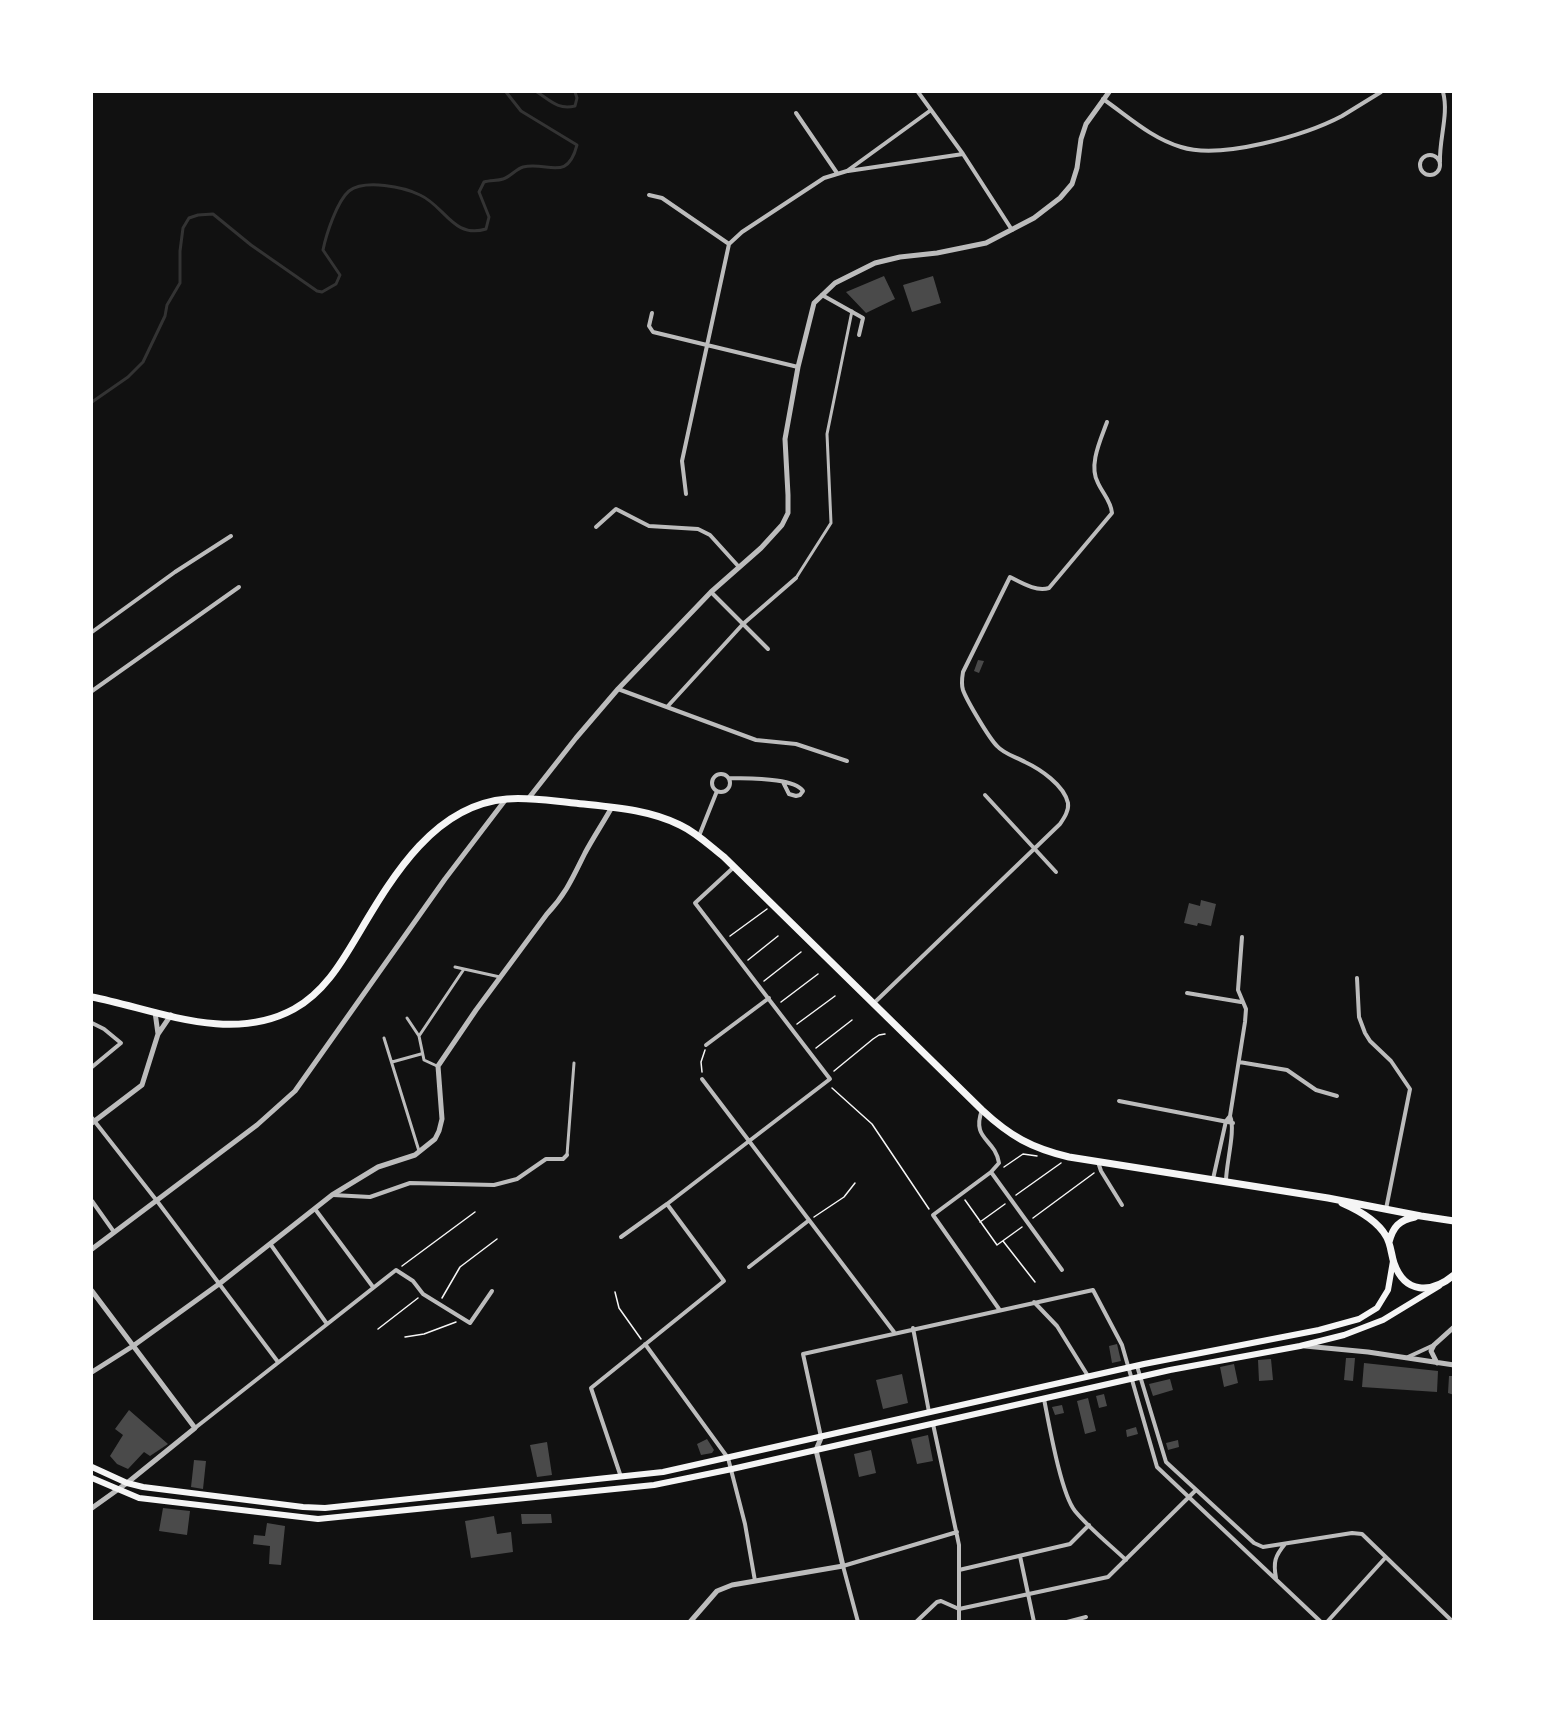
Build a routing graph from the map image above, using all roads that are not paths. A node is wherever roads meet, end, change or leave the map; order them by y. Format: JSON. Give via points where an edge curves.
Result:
{"nodes":[{"id":1,"x":918,"y":92,"type":"edge"},
{"id":2,"x":1109,"y":92,"type":"edge"},
{"id":3,"x":1381,"y":92,"type":"edge"},
{"id":4,"x":1443,"y":92,"type":"edge"},
{"id":5,"x":1103,"y":98,"type":"junction"},
{"id":6,"x":931,"y":110,"type":"junction"},
{"id":7,"x":796,"y":113,"type":"dead end"},
{"id":8,"x":1439,"y":149,"type":"junction"},
{"id":9,"x":963,"y":154,"type":"junction"},
{"id":10,"x":1435,"y":155,"type":"junction"},
{"id":11,"x":1440,"y":162,"type":"junction"},
{"id":12,"x":847,"y":171,"type":"junction"},
{"id":13,"x":837,"y":173,"type":"junction"},
{"id":14,"x":649,"y":195,"type":"dead end"},
{"id":15,"x":1012,"y":231,"type":"junction"},
{"id":16,"x":729,"y":244,"type":"junction"},
{"id":17,"x":821,"y":295,"type":"junction"},
{"id":18,"x":852,"y":310,"type":"junction"},
{"id":19,"x":652,"y":313,"type":"dead end"},
{"id":20,"x":859,"y":335,"type":"dead end"},
{"id":21,"x":706,"y":346,"type":"junction"},
{"id":22,"x":798,"y":367,"type":"junction"},
{"id":23,"x":1107,"y":422,"type":"dead end"},
{"id":24,"x":686,"y":494,"type":"dead end"},
{"id":25,"x":596,"y":527,"type":"dead end"},
{"id":26,"x":231,"y":536,"type":"dead end"},
{"id":27,"x":740,"y":568,"type":"junction"},
{"id":28,"x":796,"y":578,"type":"joint"},
{"id":29,"x":239,"y":587,"type":"dead end"},
{"id":30,"x":711,"y":592,"type":"junction"},
{"id":31,"x":743,"y":624,"type":"junction"},
{"id":32,"x":92,"y":632,"type":"edge"},
{"id":33,"x":768,"y":649,"type":"dead end"},
{"id":34,"x":618,"y":689,"type":"junction"},
{"id":35,"x":92,"y":691,"type":"edge"},
{"id":36,"x":667,"y":707,"type":"junction"},
{"id":37,"x":847,"y":761,"type":"dead end"},
{"id":38,"x":729,"y":778,"type":"junction"},
{"id":39,"x":783,"y":782,"type":"junction"},
{"id":40,"x":717,"y":791,"type":"junction"},
{"id":41,"x":985,"y":795,"type":"dead end"},
{"id":42,"x":506,"y":799,"type":"junction"},
{"id":43,"x":528,"y":799,"type":"junction"},
{"id":44,"x":612,"y":807,"type":"junction"},
{"id":45,"x":699,"y":837,"type":"junction"},
{"id":46,"x":1034,"y":849,"type":"junction"},
{"id":47,"x":734,"y":867,"type":"junction"},
{"id":48,"x":1056,"y":872,"type":"dead end"},
{"id":49,"x":1242,"y":937,"type":"dead end"},
{"id":50,"x":455,"y":967,"type":"dead end"},
{"id":51,"x":464,"y":969,"type":"junction"},
{"id":52,"x":500,"y":977,"type":"junction"},
{"id":53,"x":1357,"y":978,"type":"dead end"},
{"id":54,"x":1187,"y":993,"type":"dead end"},
{"id":55,"x":92,"y":997,"type":"edge"},
{"id":56,"x":769,"y":999,"type":"junction"},
{"id":57,"x":1241,"y":1002,"type":"junction"},
{"id":58,"x":874,"y":1003,"type":"junction"},
{"id":59,"x":155,"y":1012,"type":"junction"},
{"id":60,"x":171,"y":1016,"type":"junction"},
{"id":61,"x":407,"y":1018,"type":"dead end"},
{"id":62,"x":92,"y":1023,"type":"edge"},
{"id":63,"x":158,"y":1034,"type":"junction"},
{"id":64,"x":419,"y":1036,"type":"junction"},
{"id":65,"x":384,"y":1038,"type":"dead end"},
{"id":66,"x":706,"y":1045,"type":"road end"},
{"id":67,"x":421,"y":1054,"type":"junction"},
{"id":68,"x":392,"y":1062,"type":"junction"},
{"id":69,"x":1239,"y":1062,"type":"junction"},
{"id":70,"x":574,"y":1063,"type":"dead end"},
{"id":71,"x":92,"y":1066,"type":"edge"},
{"id":72,"x":438,"y":1066,"type":"junction"},
{"id":73,"x":702,"y":1079,"type":"road end"},
{"id":74,"x":1337,"y":1096,"type":"dead end"},
{"id":75,"x":1119,"y":1101,"type":"dead end"},
{"id":76,"x":982,"y":1110,"type":"junction"},
{"id":77,"x":1230,"y":1116,"type":"junction"},
{"id":78,"x":92,"y":1121,"type":"edge"},
{"id":79,"x":1226,"y":1121,"type":"junction"},
{"id":80,"x":1233,"y":1123,"type":"junction"},
{"id":81,"x":749,"y":1140,"type":"junction"},
{"id":82,"x":419,"y":1152,"type":"junction"},
{"id":83,"x":567,"y":1155,"type":"joint"},
{"id":84,"x":1098,"y":1162,"type":"junction"},
{"id":85,"x":992,"y":1174,"type":"junction"},
{"id":86,"x":1213,"y":1179,"type":"junction"},
{"id":87,"x":1226,"y":1181,"type":"junction"},
{"id":88,"x":332,"y":1195,"type":"junction"},
{"id":89,"x":1328,"y":1198,"type":"junction"},
{"id":90,"x":92,"y":1201,"type":"edge"},
{"id":91,"x":157,"y":1201,"type":"junction"},
{"id":92,"x":667,"y":1204,"type":"junction"},
{"id":93,"x":1122,"y":1205,"type":"dead end"},
{"id":94,"x":315,"y":1209,"type":"junction"},
{"id":95,"x":1386,"y":1209,"type":"junction"},
{"id":96,"x":1421,"y":1216,"type":"junction"},
{"id":97,"x":808,"y":1221,"type":"junction"},
{"id":98,"x":1454,"y":1221,"type":"edge"},
{"id":99,"x":114,"y":1232,"type":"junction"},
{"id":100,"x":621,"y":1237,"type":"dead end"},
{"id":101,"x":1389,"y":1242,"type":"junction"},
{"id":102,"x":271,"y":1245,"type":"junction"},
{"id":103,"x":92,"y":1249,"type":"edge"},
{"id":104,"x":1393,"y":1260,"type":"junction"},
{"id":105,"x":749,"y":1267,"type":"dead end"},
{"id":106,"x":1062,"y":1270,"type":"dead end"},
{"id":107,"x":1454,"y":1275,"type":"edge"},
{"id":108,"x":219,"y":1284,"type":"junction"},
{"id":109,"x":1442,"y":1284,"type":"junction"},
{"id":110,"x":374,"y":1287,"type":"junction"},
{"id":111,"x":92,"y":1291,"type":"edge"},
{"id":112,"x":492,"y":1291,"type":"dead end"},
{"id":113,"x":1034,"y":1302,"type":"junction"},
{"id":114,"x":999,"y":1309,"type":"junction"},
{"id":115,"x":327,"y":1324,"type":"junction"},
{"id":116,"x":1454,"y":1327,"type":"edge"},
{"id":117,"x":913,"y":1328,"type":"junction"},
{"id":118,"x":894,"y":1332,"type":"junction"},
{"id":119,"x":645,"y":1344,"type":"junction"},
{"id":120,"x":1434,"y":1345,"type":"junction"},
{"id":121,"x":133,"y":1346,"type":"junction"},
{"id":122,"x":1300,"y":1346,"type":"junction"},
{"id":123,"x":1407,"y":1357,"type":"junction"},
{"id":124,"x":278,"y":1362,"type":"junction"},
{"id":125,"x":1437,"y":1363,"type":"junction"},
{"id":126,"x":1454,"y":1365,"type":"edge"},
{"id":127,"x":1137,"y":1366,"type":"junction"},
{"id":128,"x":1127,"y":1368,"type":"junction"},
{"id":129,"x":92,"y":1372,"type":"edge"},
{"id":130,"x":1088,"y":1377,"type":"junction"},
{"id":131,"x":1140,"y":1377,"type":"junction"},
{"id":132,"x":1131,"y":1379,"type":"junction"},
{"id":133,"x":1044,"y":1399,"type":"junction"},
{"id":134,"x":929,"y":1413,"type":"junction"},
{"id":135,"x":933,"y":1423,"type":"junction"},
{"id":136,"x":195,"y":1428,"type":"junction"},
{"id":137,"x":821,"y":1438,"type":"junction"},
{"id":138,"x":816,"y":1450,"type":"junction"},
{"id":139,"x":729,"y":1458,"type":"junction"},
{"id":140,"x":92,"y":1467,"type":"edge"},
{"id":141,"x":732,"y":1469,"type":"junction"},
{"id":142,"x":621,"y":1477,"type":"junction"},
{"id":143,"x":92,"y":1478,"type":"edge"},
{"id":144,"x":127,"y":1483,"type":"junction"},
{"id":145,"x":557,"y":1484,"type":"junction"},
{"id":146,"x":514,"y":1488,"type":"junction"},
{"id":147,"x":117,"y":1490,"type":"junction"},
{"id":148,"x":1196,"y":1490,"type":"junction"},
{"id":149,"x":558,"y":1496,"type":"junction"},
{"id":150,"x":1188,"y":1498,"type":"junction"},
{"id":151,"x":515,"y":1499,"type":"junction"},
{"id":152,"x":92,"y":1508,"type":"edge"},
{"id":153,"x":1089,"y":1525,"type":"junction"},
{"id":154,"x":957,"y":1532,"type":"junction"},
{"id":155,"x":1286,"y":1544,"type":"junction"},
{"id":156,"x":1020,"y":1556,"type":"junction"},
{"id":157,"x":1386,"y":1557,"type":"junction"},
{"id":158,"x":1125,"y":1560,"type":"junction"},
{"id":159,"x":843,"y":1566,"type":"junction"},
{"id":160,"x":959,"y":1570,"type":"junction"},
{"id":161,"x":1276,"y":1580,"type":"junction"},
{"id":162,"x":755,"y":1581,"type":"junction"},
{"id":163,"x":1027,"y":1594,"type":"junction"},
{"id":164,"x":959,"y":1609,"type":"junction"},
{"id":165,"x":1086,"y":1617,"type":"dead end"},
{"id":166,"x":690,"y":1622,"type":"edge"},
{"id":167,"x":858,"y":1622,"type":"edge"},
{"id":168,"x":916,"y":1622,"type":"edge"},
{"id":169,"x":959,"y":1622,"type":"edge"},
{"id":170,"x":1034,"y":1622,"type":"edge"},
{"id":171,"x":1067,"y":1622,"type":"edge"},
{"id":172,"x":1321,"y":1622,"type":"edge"},
{"id":173,"x":1327,"y":1622,"type":"edge"},
{"id":174,"x":1453,"y":1622,"type":"edge"}],
"edges":[{"from":1,"to":6,"type":"street"},
{"from":2,"to":5,"type":"street"},
{"from":3,"to":5,"type":"street","via":[[1310,130],[1216,152],[1166,142]]},
{"from":4,"to":8,"type":"street"},
{"from":5,"to":15,"type":"street","via":[[1086,124],[1072,184],[1060,198]]},
{"from":6,"to":9,"type":"street"},
{"from":6,"to":12,"type":"street"},
{"from":7,"to":13,"type":"street"},
{"from":8,"to":10,"type":"street"},
{"from":8,"to":11,"type":"street"},
{"from":9,"to":12,"type":"street"},
{"from":9,"to":15,"type":"street"},
{"from":10,"to":11,"type":"street"},
{"from":10,"to":11,"type":"street","via":[[1422,158],[1422,172],[1436,173]]},
{"from":12,"to":13,"type":"street"},
{"from":13,"to":16,"type":"street"},
{"from":14,"to":16,"type":"street","via":[[662,198]]},
{"from":15,"to":17,"type":"street","via":[[986,243],[875,263],[835,283]]},
{"from":16,"to":21,"type":"street"},
{"from":17,"to":18,"type":"street"},
{"from":17,"to":22,"type":"street","via":[[814,303]]},
{"from":18,"to":20,"type":"street","via":[[863,318]]},
{"from":18,"to":28,"type":"street","via":[[827,434],[831,523]]},
{"from":19,"to":21,"type":"street","via":[[649,326],[653,332]]},
{"from":21,"to":22,"type":"street"},
{"from":21,"to":24,"type":"street","via":[[682,461]]},
{"from":22,"to":27,"type":"street","via":[[786,439],[788,513],[782,525]]},
{"from":23,"to":46,"type":"street","via":[[1094,462],[1096,480],[1112,505],[1112,513],[1049,588],[1035,588],[1010,578],[963,672],[964,691],[997,747],[1035,767],[1064,794],[1067,814]]},
{"from":25,"to":27,"type":"street","via":[[616,509],[650,526],[698,529],[710,535]]},
{"from":26,"to":32,"type":"street"},
{"from":27,"to":30,"type":"street"},
{"from":28,"to":31,"type":"street"},
{"from":29,"to":35,"type":"street"},
{"from":30,"to":31,"type":"street"},
{"from":30,"to":34,"type":"street"},
{"from":31,"to":33,"type":"street"},
{"from":31,"to":36,"type":"street"},
{"from":34,"to":36,"type":"street"},
{"from":34,"to":43,"type":"street"},
{"from":36,"to":37,"type":"street","via":[[756,740],[796,744]]},
{"from":38,"to":39,"type":"street"},
{"from":38,"to":40,"type":"street","via":[[728,789]]},
{"from":38,"to":40,"type":"street","via":[[722,774],[714,777]]},
{"from":39,"to":39,"type":"street","via":[[799,787],[800,795],[789,794]]},
{"from":40,"to":45,"type":"street"},
{"from":41,"to":46,"type":"street"},
{"from":42,"to":43,"type":"highway"},
{"from":42,"to":60,"type":"highway","via":[[477,805],[430,834],[400,869],[340,965],[320,990],[294,1009],[253,1024],[203,1024]]},
{"from":42,"to":91,"type":"street","via":[[295,1091]]},
{"from":43,"to":44,"type":"highway"},
{"from":44,"to":45,"type":"highway","via":[[660,816]]},
{"from":44,"to":52,"type":"street","via":[[572,882]]},
{"from":45,"to":47,"type":"highway"},
{"from":46,"to":48,"type":"street"},
{"from":46,"to":58,"type":"street"},
{"from":47,"to":56,"type":"street","via":[[695,903]]},
{"from":47,"to":58,"type":"highway"},
{"from":49,"to":57,"type":"street","via":[[1238,990]]},
{"from":50,"to":51,"type":"street"},
{"from":51,"to":52,"type":"street"},
{"from":51,"to":64,"type":"street"},
{"from":52,"to":72,"type":"street"},
{"from":53,"to":95,"type":"street","via":[[1359,1017],[1365,1033],[1410,1089]]},
{"from":54,"to":57,"type":"street"},
{"from":55,"to":59,"type":"highway"},
{"from":56,"to":66,"type":"street"},
{"from":56,"to":81,"type":"street","via":[[829,1079]]},
{"from":57,"to":69,"type":"street","via":[[1246,1009]]},
{"from":58,"to":76,"type":"highway"},
{"from":59,"to":60,"type":"highway"},
{"from":59,"to":63,"type":"street"},
{"from":60,"to":63,"type":"street"},
{"from":61,"to":64,"type":"street"},
{"from":62,"to":71,"type":"street","via":[[121,1043]]},
{"from":63,"to":78,"type":"street","via":[[142,1085]]},
{"from":64,"to":67,"type":"street"},
{"from":65,"to":68,"type":"street"},
{"from":67,"to":68,"type":"street"},
{"from":67,"to":72,"type":"street","via":[[424,1060]]},
{"from":68,"to":82,"type":"street"},
{"from":69,"to":74,"type":"street","via":[[1287,1070],[1316,1090]]},
{"from":69,"to":77,"type":"street"},
{"from":70,"to":83,"type":"street"},
{"from":72,"to":82,"type":"street","via":[[442,1119],[435,1139]]},
{"from":73,"to":81,"type":"street"},
{"from":75,"to":79,"type":"street"},
{"from":76,"to":84,"type":"highway","via":[[1020,1141],[1051,1153]]},
{"from":76,"to":85,"type":"street","via":[[977,1123],[980,1133],[999,1163]]},
{"from":77,"to":79,"type":"street"},
{"from":77,"to":80,"type":"street"},
{"from":78,"to":91,"type":"street"},
{"from":79,"to":80,"type":"street"},
{"from":79,"to":86,"type":"street"},
{"from":80,"to":87,"type":"street"},
{"from":81,"to":92,"type":"street"},
{"from":81,"to":97,"type":"street"},
{"from":82,"to":88,"type":"street","via":[[378,1167]]},
{"from":83,"to":88,"type":"street","via":[[563,1159],[546,1159],[517,1179],[494,1185],[410,1183],[370,1197]]},
{"from":84,"to":86,"type":"highway"},
{"from":84,"to":93,"type":"street"},
{"from":85,"to":106,"type":"street"},
{"from":85,"to":114,"type":"street","via":[[933,1215]]},
{"from":86,"to":87,"type":"highway"},
{"from":87,"to":89,"type":"highway"},
{"from":88,"to":94,"type":"street"},
{"from":89,"to":95,"type":"highway"},
{"from":89,"to":101,"type":"highway","via":[[1372,1221]]},
{"from":90,"to":99,"type":"street"},
{"from":91,"to":99,"type":"street"},
{"from":91,"to":108,"type":"street"},
{"from":92,"to":100,"type":"street"},
{"from":92,"to":119,"type":"street","via":[[724,1281]]},
{"from":94,"to":102,"type":"street"},
{"from":94,"to":110,"type":"street"},
{"from":95,"to":96,"type":"highway"},
{"from":96,"to":98,"type":"highway"},
{"from":96,"to":101,"type":"highway","via":[[1400,1222]]},
{"from":97,"to":105,"type":"street"},
{"from":97,"to":118,"type":"street"},
{"from":99,"to":103,"type":"street"},
{"from":101,"to":104,"type":"highway"},
{"from":102,"to":108,"type":"street"},
{"from":102,"to":115,"type":"street"},
{"from":104,"to":109,"type":"highway","via":[[1401,1277],[1412,1286],[1428,1288]]},
{"from":104,"to":127,"type":"main road","via":[[1386,1295],[1377,1308],[1359,1319]]},
{"from":107,"to":109,"type":"highway"},
{"from":108,"to":121,"type":"street"},
{"from":108,"to":124,"type":"street"},
{"from":109,"to":122,"type":"main road","via":[[1372,1325]]},
{"from":110,"to":112,"type":"street","via":[[396,1270],[413,1281],[423,1294],[470,1323]]},
{"from":110,"to":115,"type":"street"},
{"from":111,"to":121,"type":"street"},
{"from":113,"to":114,"type":"street"},
{"from":113,"to":128,"type":"street","via":[[1093,1290],[1122,1345]]},
{"from":113,"to":130,"type":"street","via":[[1057,1326]]},
{"from":114,"to":117,"type":"street"},
{"from":115,"to":124,"type":"street"},
{"from":116,"to":120,"type":"street"},
{"from":117,"to":118,"type":"street"},
{"from":117,"to":134,"type":"street"},
{"from":118,"to":137,"type":"street","via":[[803,1354]]},
{"from":119,"to":139,"type":"street"},
{"from":119,"to":142,"type":"street","via":[[591,1388]]},
{"from":120,"to":123,"type":"street"},
{"from":120,"to":125,"type":"street","via":[[1431,1354]]},
{"from":121,"to":129,"type":"street"},
{"from":121,"to":136,"type":"street"},
{"from":122,"to":123,"type":"street"},
{"from":122,"to":131,"type":"main road"},
{"from":123,"to":125,"type":"street"},
{"from":124,"to":136,"type":"street"},
{"from":125,"to":126,"type":"street"},
{"from":127,"to":128,"type":"main road"},
{"from":127,"to":131,"type":"street"},
{"from":128,"to":130,"type":"main road"},
{"from":128,"to":132,"type":"street"},
{"from":130,"to":134,"type":"main road"},
{"from":131,"to":132,"type":"main road"},
{"from":131,"to":148,"type":"street","via":[[1166,1462]]},
{"from":132,"to":133,"type":"main road"},
{"from":132,"to":150,"type":"street","via":[[1157,1467]]},
{"from":133,"to":135,"type":"main road"},
{"from":133,"to":153,"type":"street","via":[[1066,1493],[1073,1510]]},
{"from":134,"to":137,"type":"main road"},
{"from":135,"to":138,"type":"main road"},
{"from":135,"to":154,"type":"street"},
{"from":136,"to":144,"type":"street"},
{"from":137,"to":138,"type":"street"},
{"from":137,"to":139,"type":"main road"},
{"from":138,"to":141,"type":"main road"},
{"from":138,"to":159,"type":"street"},
{"from":139,"to":141,"type":"street"},
{"from":139,"to":142,"type":"main road"},
{"from":140,"to":144,"type":"main road"},
{"from":141,"to":149,"type":"main road","via":[[654,1485]]},
{"from":141,"to":162,"type":"street"},
{"from":142,"to":145,"type":"main road"},
{"from":143,"to":147,"type":"main road"},
{"from":144,"to":146,"type":"main road","via":[[325,1508]]},
{"from":144,"to":147,"type":"street"},
{"from":145,"to":146,"type":"main road"},
{"from":145,"to":149,"type":"main road"},
{"from":146,"to":151,"type":"main road"},
{"from":147,"to":151,"type":"main road","via":[[139,1498],[318,1519]]},
{"from":147,"to":152,"type":"street"},
{"from":148,"to":150,"type":"street"},
{"from":148,"to":155,"type":"street","via":[[1254,1543],[1263,1547]]},
{"from":149,"to":151,"type":"main road"},
{"from":150,"to":158,"type":"street"},
{"from":150,"to":161,"type":"street"},
{"from":153,"to":156,"type":"street","via":[[1071,1544]]},
{"from":153,"to":158,"type":"street"},
{"from":154,"to":159,"type":"street"},
{"from":154,"to":160,"type":"street"},
{"from":155,"to":157,"type":"street","via":[[1362,1534]]},
{"from":155,"to":161,"type":"street","via":[[1275,1556]]},
{"from":156,"to":160,"type":"street"},
{"from":156,"to":163,"type":"street"},
{"from":157,"to":173,"type":"street"},
{"from":157,"to":174,"type":"street"},
{"from":158,"to":163,"type":"street","via":[[1108,1577]]},
{"from":159,"to":162,"type":"street"},
{"from":159,"to":167,"type":"street"},
{"from":160,"to":164,"type":"street"},
{"from":161,"to":172,"type":"street"},
{"from":162,"to":166,"type":"street","via":[[717,1591]]},
{"from":163,"to":164,"type":"street"},
{"from":163,"to":170,"type":"street"},
{"from":164,"to":168,"type":"street","via":[[937,1602]]},
{"from":164,"to":169,"type":"street"},
{"from":165,"to":171,"type":"street"}]}
